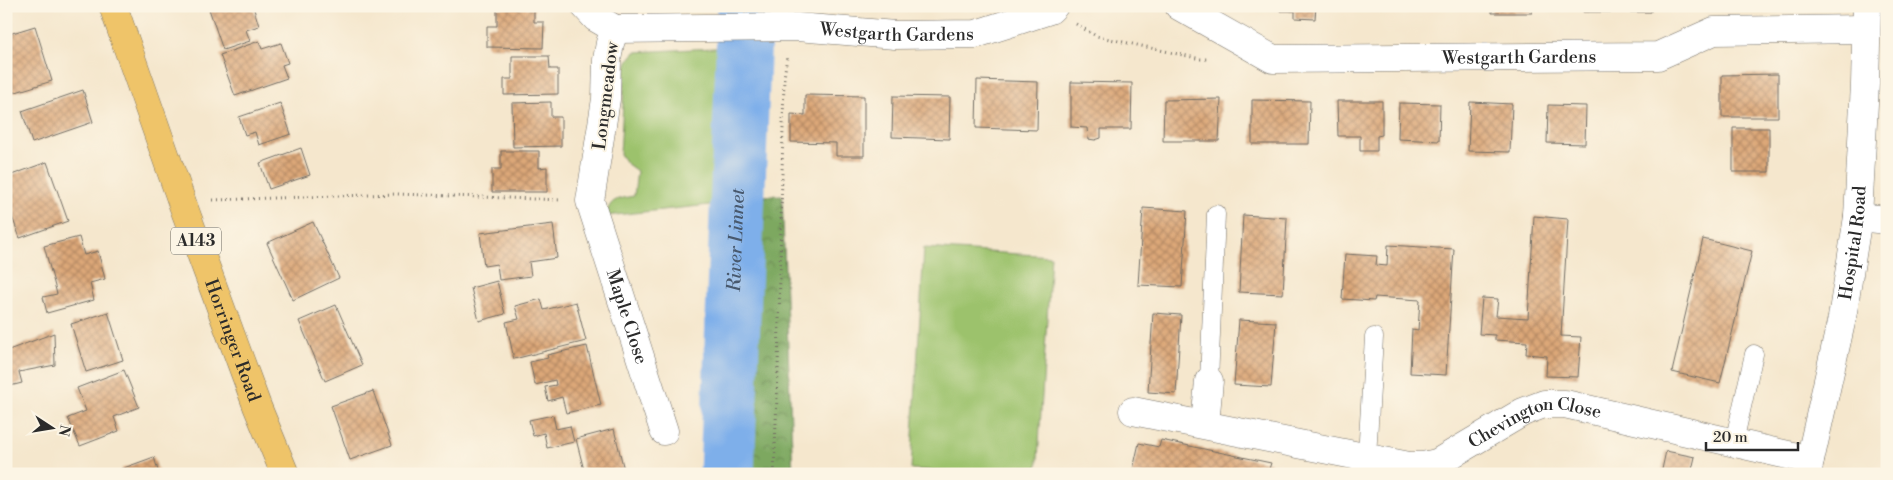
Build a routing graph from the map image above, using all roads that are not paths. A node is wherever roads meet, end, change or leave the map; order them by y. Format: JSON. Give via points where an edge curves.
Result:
{"nodes":[{"id":1,"x":113,"y":6,"type":"edge"},
{"id":2,"x":585,"y":6,"type":"edge"},
{"id":3,"x":1179,"y":6,"type":"edge"},
{"id":4,"x":1052,"y":8,"type":"edge"},
{"id":5,"x":1866,"y":18,"type":"edge"},
{"id":6,"x":615,"y":29,"type":"junction"},
{"id":7,"x":590,"y":202,"type":"joint"},
{"id":8,"x":1216,"y":214,"type":"dead end"},
{"id":9,"x":1858,"y":218,"type":"junction"},
{"id":10,"x":1887,"y":220,"type":"edge"},
{"id":11,"x":1374,"y":338,"type":"dead end"},
{"id":12,"x":1754,"y":354,"type":"dead end"},
{"id":13,"x":1209,"y":381,"type":"joint"},
{"id":14,"x":1134,"y":411,"type":"dead end"},
{"id":15,"x":1205,"y":424,"type":"junction"},
{"id":16,"x":664,"y":431,"type":"dead end"},
{"id":17,"x":1734,"y":442,"type":"junction"},
{"id":18,"x":1367,"y":457,"type":"junction"},
{"id":19,"x":1809,"y":467,"type":"edge"},
{"id":20,"x":1438,"y":468,"type":"edge"},
{"id":21,"x":285,"y":474,"type":"edge"}],
"edges":[{"from":1,"to":21,"type":"main road","name":"Horringer Road","number":"A143","via":[[184,208]]},
{"from":2,"to":6,"type":"street","name":"Longmeadow","via":[[596,18]]},
{"from":3,"to":5,"type":"street","name":"Westgarth Gardens","via":[[1273,59],[1658,56],[1714,31]]},
{"from":4,"to":6,"type":"street","name":"Westgarth Gardens","via":[[976,34],[895,35],[797,27]]},
{"from":5,"to":9,"type":"street","name":"Hospital Road"},
{"from":6,"to":7,"type":"street","name":"Longmeadow","via":[[607,60],[606,99]]},
{"from":7,"to":16,"type":"street","name":"Maple Close"},
{"from":8,"to":13,"type":"lane"},
{"from":9,"to":10,"type":"street"},
{"from":9,"to":19,"type":"street","name":"Hospital Road","via":[[1842,318]]},
{"from":11,"to":18,"type":"lane"},
{"from":12,"to":17,"type":"lane"},
{"from":13,"to":15,"type":"street"},
{"from":14,"to":15,"type":"street","name":"Chevington Close"},
{"from":15,"to":18,"type":"street","name":"Chevington Close"},
{"from":17,"to":19,"type":"street","name":"Chevington Close"},
{"from":17,"to":20,"type":"street","name":"Chevington Close","via":[[1565,404],[1544,404],[1523,412]]},
{"from":18,"to":20,"type":"street","name":"Chevington Close"}]}
